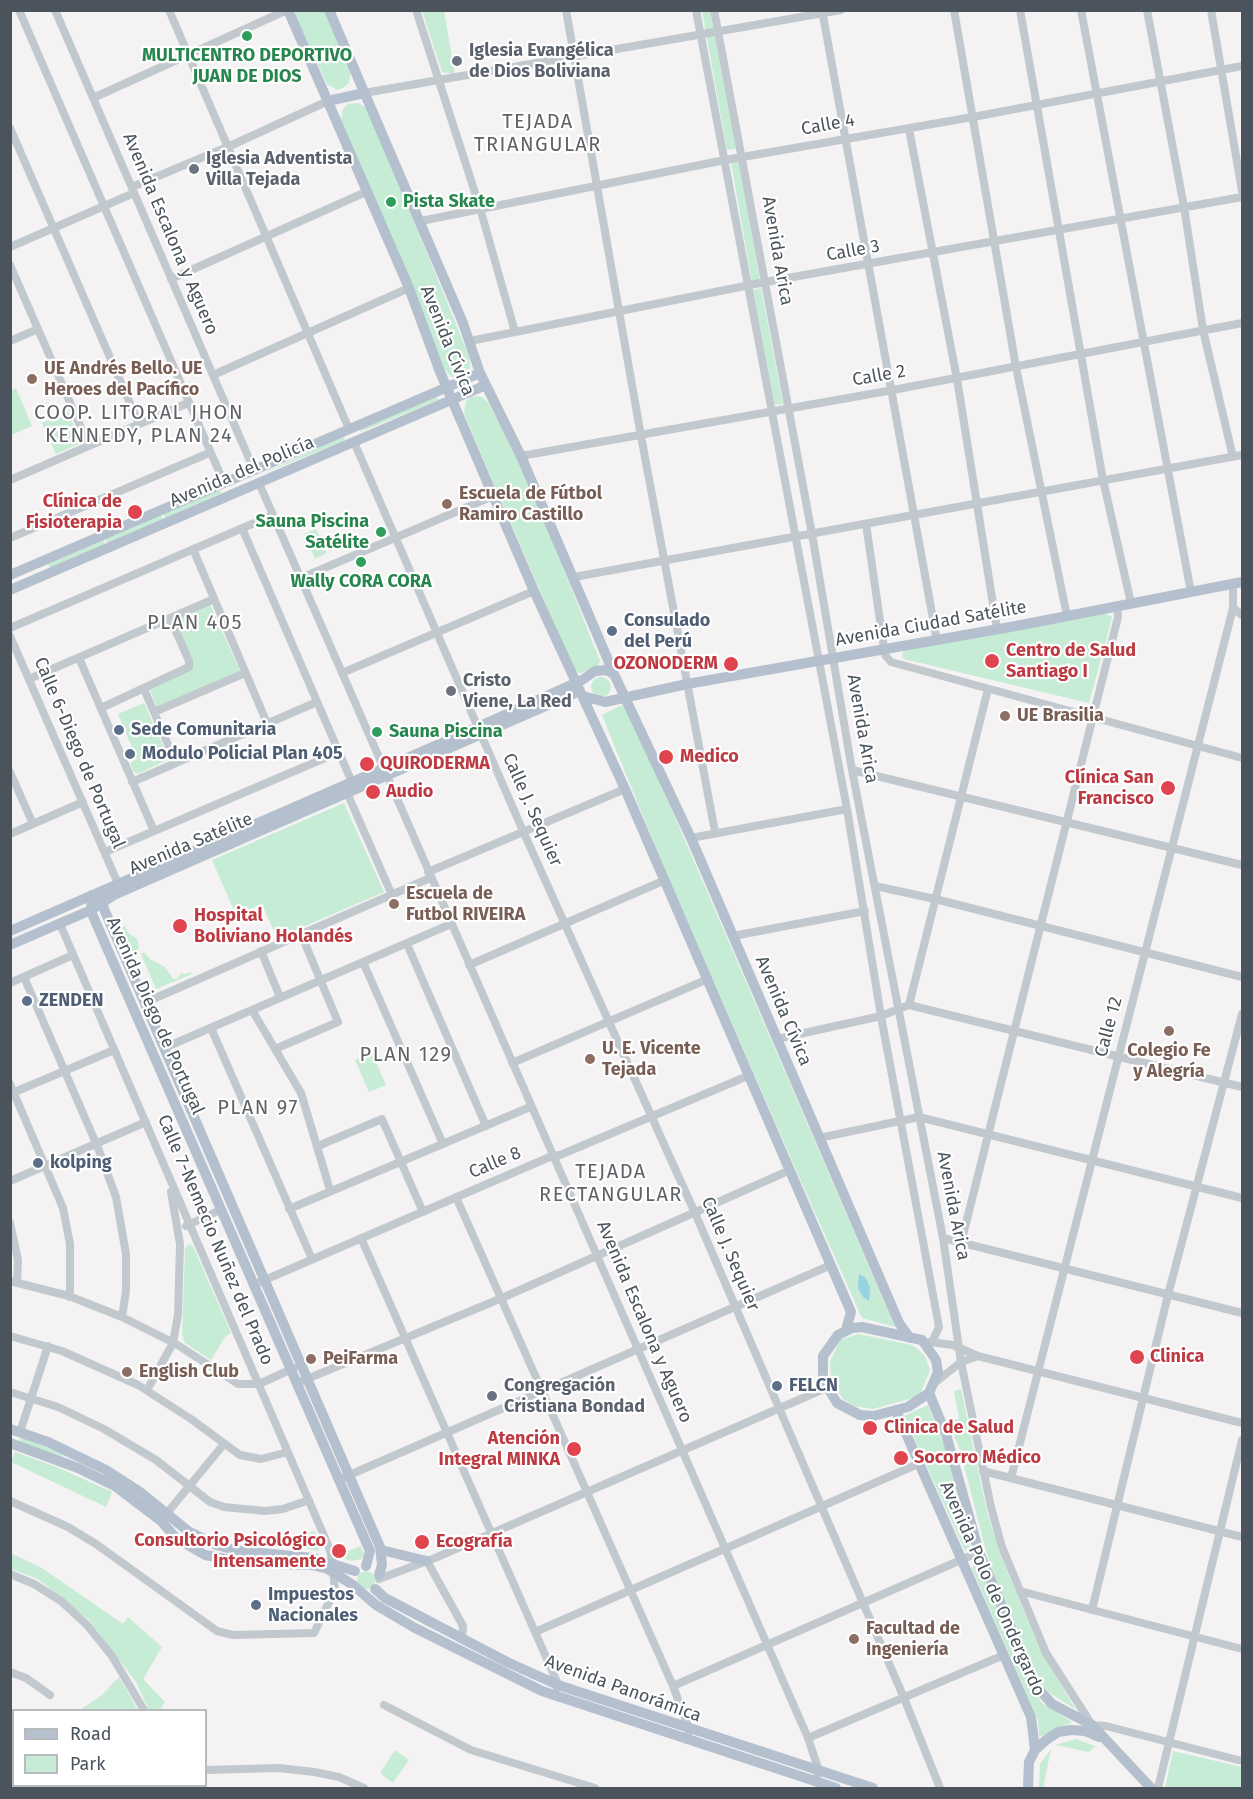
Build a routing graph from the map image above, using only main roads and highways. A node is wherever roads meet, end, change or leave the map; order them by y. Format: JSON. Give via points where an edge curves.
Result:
{"nodes":[{"id":1,"x":287,"y":10,"type":"edge"},
{"id":2,"x":329,"y":10,"type":"edge"},
{"id":3,"x":364,"y":93,"type":"junction"},
{"id":4,"x":328,"y":100,"type":"junction"},
{"id":5,"x":480,"y":373,"type":"junction"},
{"id":6,"x":486,"y":385,"type":"junction"},
{"id":7,"x":447,"y":387,"type":"junction"},
{"id":8,"x":452,"y":400,"type":"junction"},
{"id":9,"x":349,"y":429,"type":"junction"},
{"id":10,"x":354,"y":442,"type":"junction"},
{"id":11,"x":254,"y":470,"type":"junction"},
{"id":12,"x":224,"y":483,"type":"junction"},
{"id":13,"x":259,"y":483,"type":"junction"},
{"id":14,"x":229,"y":496,"type":"junction"},
{"id":15,"x":10,"y":575,"type":"edge"},
{"id":16,"x":1238,"y":583,"type":"edge"},
{"id":17,"x":10,"y":590,"type":"edge"},
{"id":18,"x":614,"y":674,"type":"junction"},
{"id":19,"x":580,"y":690,"type":"junction"},
{"id":20,"x":625,"y":696,"type":"junction"},
{"id":21,"x":97,"y":899,"type":"junction"},
{"id":22,"x":91,"y":910,"type":"junction"},
{"id":23,"x":54,"y":912,"type":"junction"},
{"id":24,"x":60,"y":924,"type":"junction"},
{"id":25,"x":10,"y":931,"type":"edge"},
{"id":26,"x":10,"y":945,"type":"edge"},
{"id":27,"x":144,"y":1003,"type":"junction"},
{"id":28,"x":133,"y":1008,"type":"junction"},
{"id":29,"x":164,"y":1048,"type":"junction"},
{"id":30,"x":153,"y":1053,"type":"junction"},
{"id":31,"x":202,"y":1135,"type":"junction"},
{"id":32,"x":191,"y":1140,"type":"junction"},
{"id":33,"x":846,"y":1330,"type":"junction"},
{"id":34,"x":910,"y":1338,"type":"junction"},
{"id":35,"x":929,"y":1393,"type":"junction"},
{"id":36,"x":896,"y":1411,"type":"junction"},
{"id":37,"x":15,"y":1431,"type":"edge"},
{"id":38,"x":11,"y":1445,"type":"edge"},
{"id":39,"x":344,"y":1478,"type":"junction"},
{"id":40,"x":381,"y":1550,"type":"junction"},
{"id":41,"x":427,"y":1561,"type":"road end"},
{"id":42,"x":366,"y":1566,"type":"junction"},
{"id":43,"x":333,"y":1568,"type":"junction"},
{"id":44,"x":355,"y":1572,"type":"junction"},
{"id":45,"x":378,"y":1581,"type":"junction"},
{"id":46,"x":356,"y":1588,"type":"junction"},
{"id":47,"x":492,"y":1654,"type":"junction"},
{"id":48,"x":487,"y":1665,"type":"junction"},
{"id":49,"x":556,"y":1690,"type":"junction"},
{"id":50,"x":1104,"y":1741,"type":"junction"},
{"id":51,"x":1035,"y":1750,"type":"junction"},
{"id":52,"x":817,"y":1777,"type":"junction"},
{"id":53,"x":836,"y":1788,"type":"edge"},
{"id":54,"x":873,"y":1788,"type":"edge"},
{"id":55,"x":1028,"y":1788,"type":"edge"},
{"id":56,"x":1151,"y":1788,"type":"edge"}],
"edges":[{"from":1,"to":4,"type":"main road","name":"Avenida Cívica"},
{"from":2,"to":3,"type":"main road","name":"Avenida Cívica"},
{"from":3,"to":4,"type":"main road"},
{"from":3,"to":5,"type":"main road","name":"Avenida Cívica","via":[[421,221]]},
{"from":4,"to":7,"type":"main road","name":"Avenida Cívica"},
{"from":5,"to":6,"type":"main road","name":"Avenida Cívica"},
{"from":5,"to":7,"type":"main road","name":"Avenida del Policía"},
{"from":6,"to":8,"type":"main road","name":"Avenida del Policía"},
{"from":6,"to":18,"type":"main road","name":"Avenida Cívica","via":[[521,456]]},
{"from":7,"to":8,"type":"main road","name":"Avenida Cívica"},
{"from":7,"to":9,"type":"main road","name":"Avenida del Policía"},
{"from":8,"to":10,"type":"main road","name":"Avenida del Policía"},
{"from":8,"to":19,"type":"main road","name":"Avenida Cívica"},
{"from":9,"to":10,"type":"main road"},
{"from":9,"to":11,"type":"main road","name":"Avenida del Policía"},
{"from":10,"to":13,"type":"main road","name":"Avenida del Policía"},
{"from":11,"to":12,"type":"main road","name":"Avenida del Policía"},
{"from":11,"to":13,"type":"main road"},
{"from":12,"to":14,"type":"main road"},
{"from":12,"to":15,"type":"main road","name":"Avenida del Policía"},
{"from":13,"to":14,"type":"main road","name":"Avenida del Policía"},
{"from":14,"to":17,"type":"main road","name":"Avenida del Policía"},
{"from":16,"to":20,"type":"main road","name":"Avenida Ciudad Satélite"},
{"from":18,"to":19,"type":"main road","via":[[600,670]]},
{"from":18,"to":20,"type":"main road","name":"Avenida Cívica"},
{"from":19,"to":20,"type":"main road","name":"Avenida Ciudad Satélite","via":[[605,702]]},
{"from":19,"to":21,"type":"main road","name":"Avenida Satélite"},
{"from":19,"to":33,"type":"main road","name":"Avenida Cívica","via":[[851,1312]]},
{"from":20,"to":34,"type":"main road","name":"Avenida Cívica","via":[[691,838],[899,1323]]},
{"from":21,"to":22,"type":"main road","name":"Avenida Diego de Portugal"},
{"from":21,"to":23,"type":"main road","name":"Avenida Satélite"},
{"from":21,"to":27,"type":"main road","name":"Avenida Diego de Portugal"},
{"from":22,"to":24,"type":"main road"},
{"from":22,"to":28,"type":"main road","name":"Avenida Diego de Portugal"},
{"from":23,"to":24,"type":"main road"},
{"from":23,"to":25,"type":"main road","name":"Avenida Satélite"},
{"from":24,"to":26,"type":"main road"},
{"from":27,"to":28,"type":"main road"},
{"from":27,"to":29,"type":"main road","name":"Avenida Diego de Portugal"},
{"from":28,"to":30,"type":"main road","name":"Avenida Diego de Portugal"},
{"from":29,"to":30,"type":"main road"},
{"from":29,"to":31,"type":"main road","name":"Avenida Diego de Portugal"},
{"from":30,"to":32,"type":"main road","name":"Avenida Diego de Portugal"},
{"from":31,"to":32,"type":"main road"},
{"from":31,"to":39,"type":"main road","name":"Avenida Diego de Portugal","via":[[308,1379]]},
{"from":32,"to":39,"type":"main road","name":"Avenida Diego de Portugal","via":[[296,1384]]},
{"from":33,"to":34,"type":"main road","via":[[862,1327]]},
{"from":33,"to":36,"type":"main road","via":[[830,1343],[823,1356],[821,1368],[826,1388],[837,1403],[860,1415]]},
{"from":34,"to":35,"type":"main road","via":[[927,1341],[936,1360],[936,1382]]},
{"from":35,"to":36,"type":"main road"},
{"from":35,"to":50,"type":"main road","name":"Avenida Polo de Ondergardo","via":[[946,1434],[979,1552],[1035,1685],[1052,1704],[1092,1725]]},
{"from":36,"to":51,"type":"main road","name":"Avenida Polo de Ondergardo","via":[[1031,1717]]},
{"from":37,"to":38,"type":"main road"},
{"from":37,"to":43,"type":"main road","name":"Avenida Panorámica","via":[[88,1460],[130,1486],[188,1531],[216,1545],[296,1555]]},
{"from":38,"to":43,"type":"main road","name":"Avenida Panorámica","via":[[116,1486],[153,1514],[176,1538],[205,1556],[247,1563]]},
{"from":39,"to":40,"type":"main road","name":"Avenida Diego de Portugal"},
{"from":39,"to":42,"type":"main road","name":"Avenida Diego de Portugal","via":[[370,1551]]},
{"from":40,"to":41,"type":"main road"},
{"from":40,"to":45,"type":"main road","name":"Avenida Diego de Portugal"},
{"from":42,"to":44,"type":"main road"},
{"from":42,"to":45,"type":"main road","via":[[374,1569]]},
{"from":43,"to":44,"type":"main road","name":"Avenida Panorámica"},
{"from":43,"to":46,"type":"main road","name":"Avenida Panorámica"},
{"from":44,"to":46,"type":"main road"},
{"from":45,"to":46,"type":"main road","via":[[368,1593]]},
{"from":45,"to":47,"type":"main road","name":"Avenida Panorámica","via":[[386,1598]]},
{"from":46,"to":48,"type":"main road","name":"Avenida Panorámica","via":[[415,1628]]},
{"from":47,"to":48,"type":"main road"},
{"from":47,"to":49,"type":"main road","name":"Avenida Panorámica"},
{"from":48,"to":49,"type":"main road","name":"Avenida Panorámica"},
{"from":49,"to":52,"type":"main road","name":"Avenida Panorámica"},
{"from":50,"to":51,"type":"main road","via":[[1094,1734],[1071,1730],[1058,1732]]},
{"from":50,"to":56,"type":"main road"},
{"from":51,"to":55,"type":"main road","via":[[1027,1774]]},
{"from":52,"to":53,"type":"main road","name":"Avenida Panorámica"},
{"from":52,"to":54,"type":"main road","name":"Avenida Panorámica"}]}
